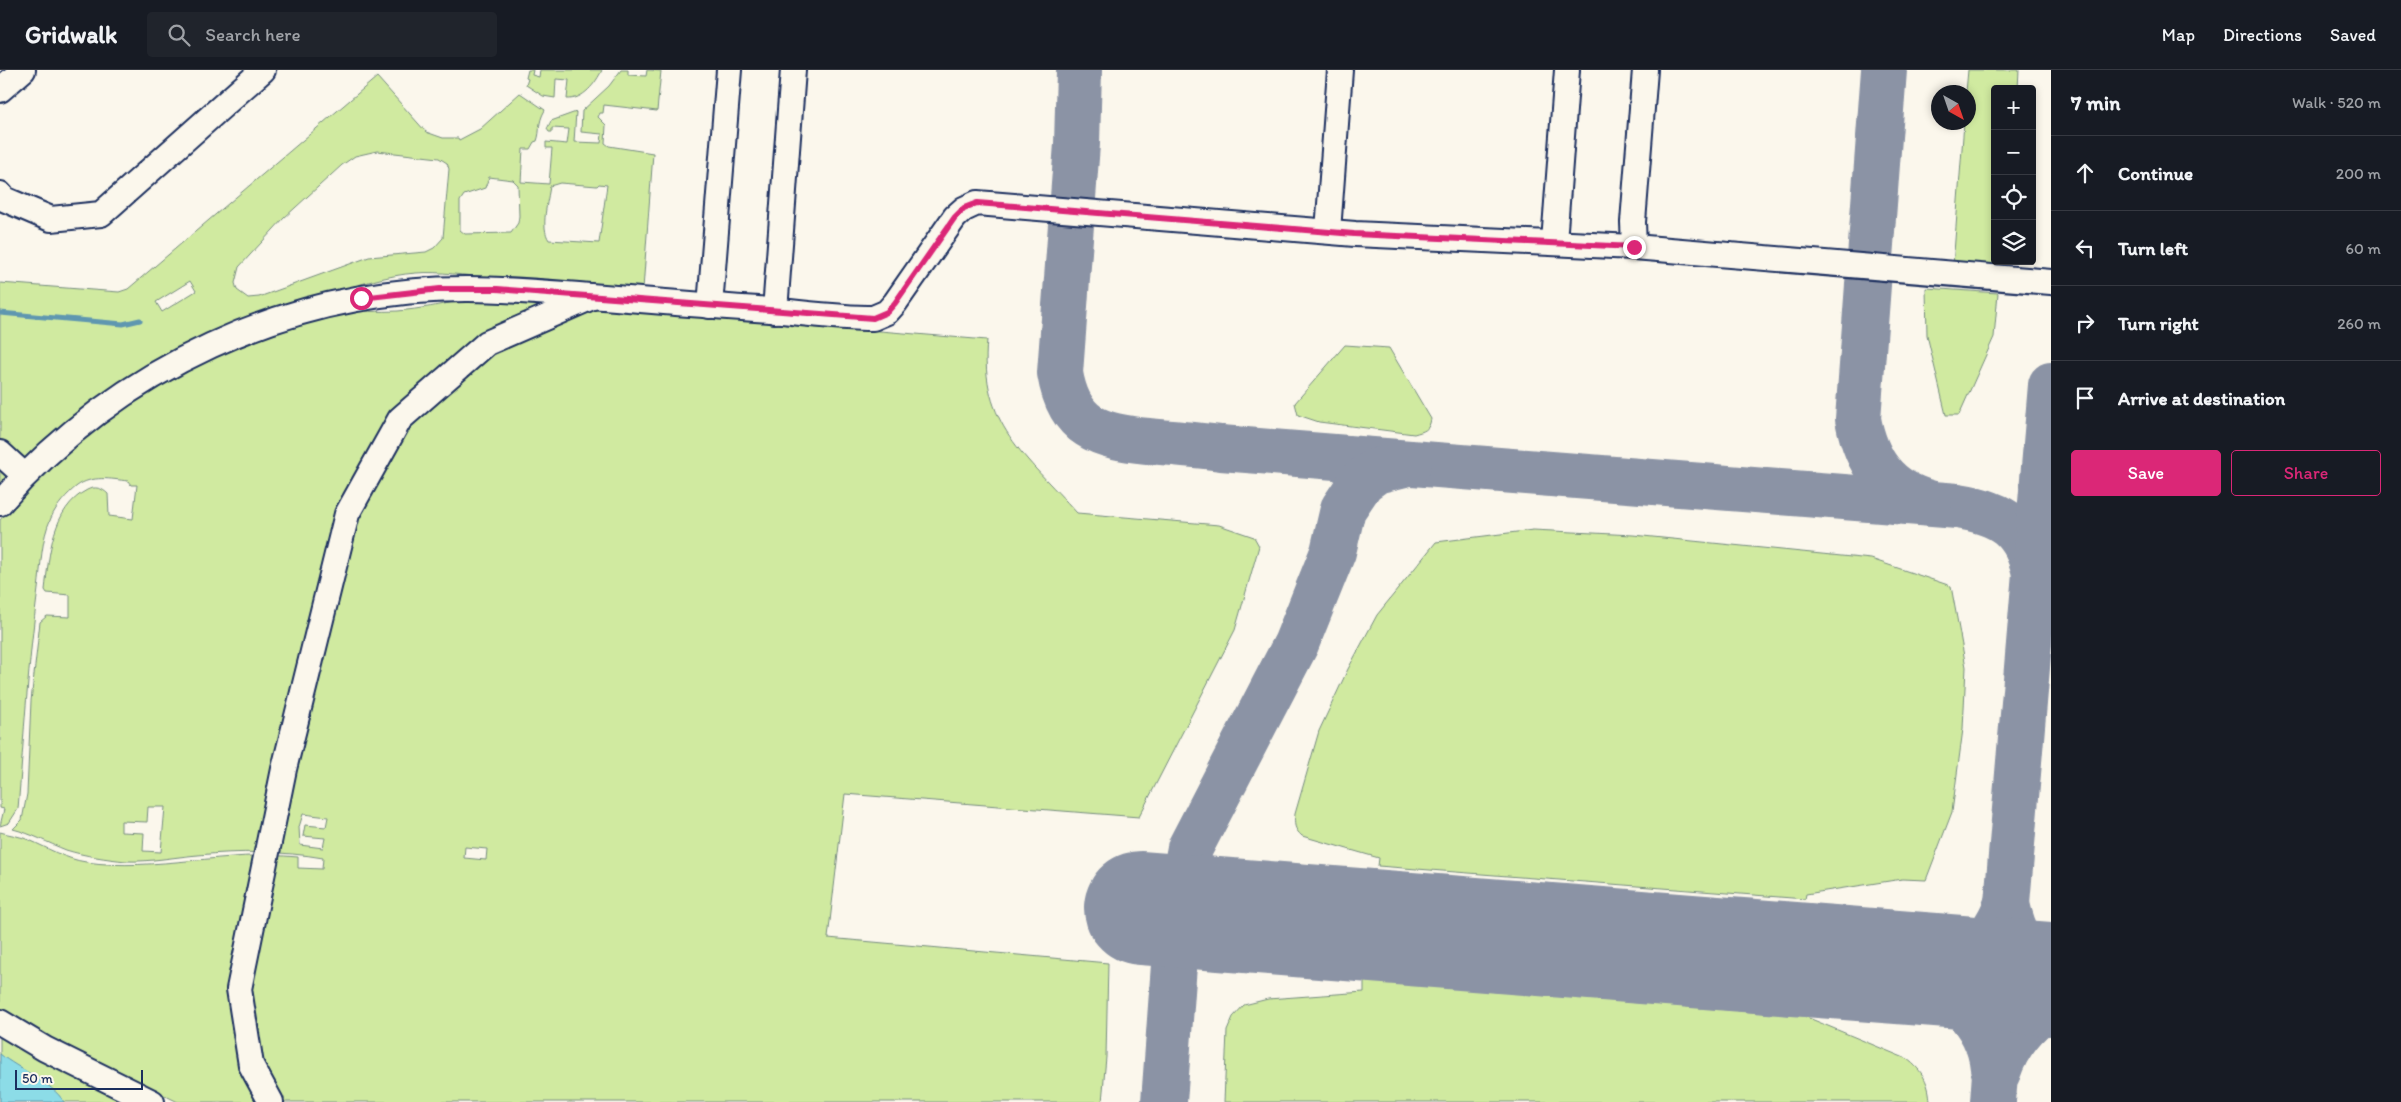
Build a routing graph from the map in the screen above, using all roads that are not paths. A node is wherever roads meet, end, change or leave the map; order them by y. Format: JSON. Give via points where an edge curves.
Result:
{"nodes":[{"id":1,"x":23,"y":70,"type":"edge"},
{"id":2,"x":263,"y":70,"type":"edge"},
{"id":3,"x":729,"y":70,"type":"edge"},
{"id":4,"x":794,"y":70,"type":"edge"},
{"id":5,"x":1340,"y":70,"type":"edge"},
{"id":6,"x":1567,"y":70,"type":"edge"},
{"id":7,"x":1645,"y":70,"type":"edge"},
{"id":8,"x":0,"y":90,"type":"edge"},
{"id":9,"x":0,"y":194,"type":"edge"},
{"id":10,"x":1328,"y":231,"type":"junction"},
{"id":11,"x":1554,"y":242,"type":"junction"},
{"id":12,"x":1634,"y":247,"type":"junction"},
{"id":13,"x":2051,"y":282,"type":"edge"},
{"id":14,"x":594,"y":296,"type":"junction"},
{"id":15,"x":710,"y":306,"type":"junction"},
{"id":16,"x":775,"y":311,"type":"junction"},
{"id":17,"x":0,"y":453,"type":"edge"},
{"id":18,"x":24,"y":475,"type":"junction"},
{"id":19,"x":0,"y":503,"type":"edge"},
{"id":20,"x":0,"y":1022,"type":"edge"},
{"id":21,"x":152,"y":1102,"type":"edge"},
{"id":22,"x":271,"y":1102,"type":"edge"}],
"edges":[{"from":1,"to":8,"type":"lane"},
{"from":2,"to":9,"type":"lane","via":[[101,214],[51,219],[4,199]]},
{"from":3,"to":15,"type":"lane"},
{"from":4,"to":16,"type":"lane"},
{"from":5,"to":10,"type":"lane"},
{"from":6,"to":11,"type":"lane"},
{"from":7,"to":12,"type":"lane","via":[[1633,222]]},
{"from":10,"to":11,"type":"lane"},
{"from":10,"to":16,"type":"lane","via":[[977,203],[964,208],[955,217],[895,303],[881,315],[861,318]]},
{"from":11,"to":12,"type":"lane"},
{"from":12,"to":13,"type":"lane"},
{"from":14,"to":15,"type":"lane"},
{"from":14,"to":18,"type":"lane","via":[[440,289],[361,298],[256,326],[172,364],[139,383],[69,434]]},
{"from":14,"to":22,"type":"lane","via":[[486,343],[400,419],[347,514],[284,769],[240,988],[251,1065]]},
{"from":15,"to":16,"type":"lane"},
{"from":17,"to":18,"type":"lane"},
{"from":18,"to":19,"type":"lane"},
{"from":20,"to":21,"type":"lane","via":[[45,1049]]}]}
